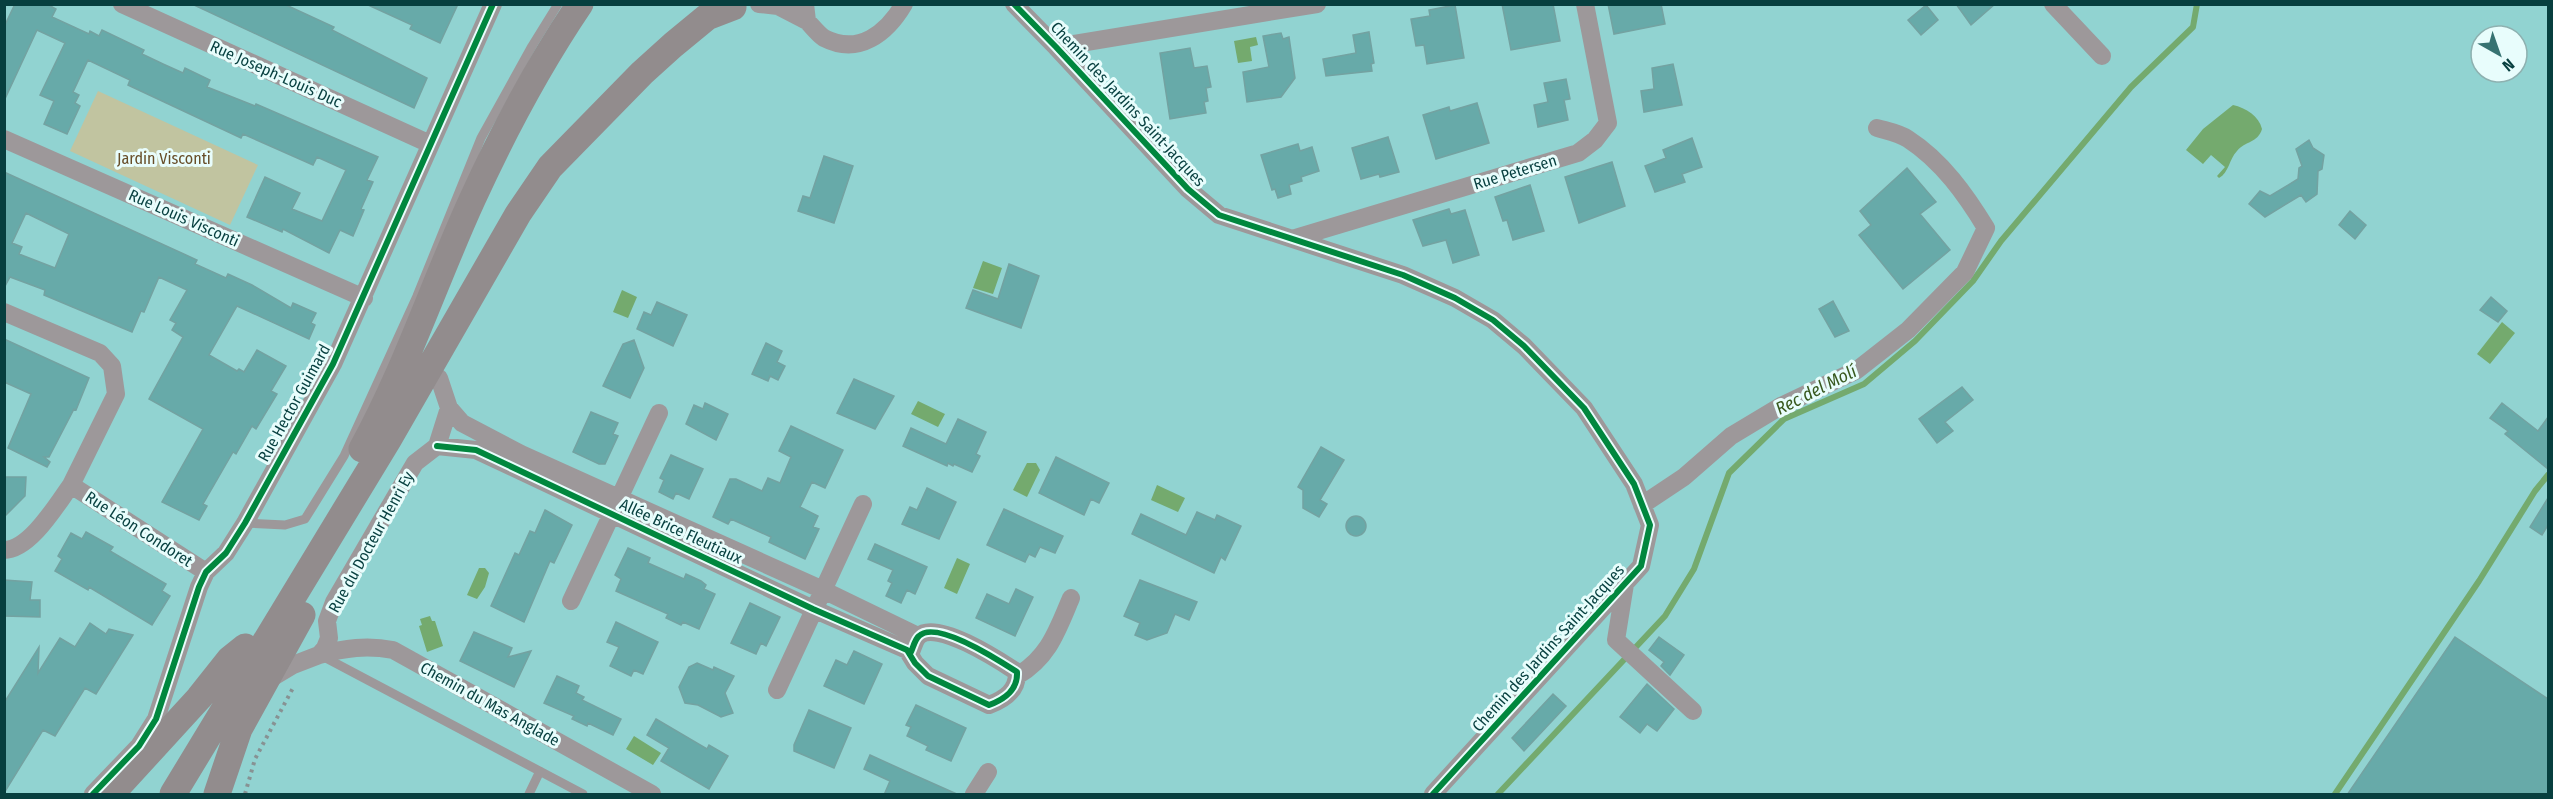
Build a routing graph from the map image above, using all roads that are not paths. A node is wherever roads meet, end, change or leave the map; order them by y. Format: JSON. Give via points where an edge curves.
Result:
{"nodes":[{"id":1,"x":123,"y":4,"type":"edge"},
{"id":2,"x":493,"y":4,"type":"edge"},
{"id":3,"x":558,"y":4,"type":"edge"},
{"id":4,"x":580,"y":4,"type":"edge"},
{"id":5,"x":759,"y":4,"type":"edge"},
{"id":6,"x":904,"y":4,"type":"edge"},
{"id":7,"x":1014,"y":4,"type":"edge"},
{"id":8,"x":1317,"y":4,"type":"edge"},
{"id":9,"x":1585,"y":4,"type":"edge"},
{"id":10,"x":2053,"y":4,"type":"edge"},
{"id":11,"x":732,"y":5,"type":"edge"},
{"id":12,"x":806,"y":13,"type":"edge"},
{"id":13,"x":1056,"y":47,"type":"junction"},
{"id":14,"x":2102,"y":56,"type":"dead end"},
{"id":15,"x":1877,"y":128,"type":"dead end"},
{"id":16,"x":4,"y":139,"type":"edge"},
{"id":17,"x":430,"y":144,"type":"junction"},
{"id":18,"x":565,"y":153,"type":"junction"},
{"id":19,"x":1295,"y":238,"type":"junction"},
{"id":20,"x":364,"y":298,"type":"junction"},
{"id":21,"x":4,"y":312,"type":"edge"},
{"id":22,"x":439,"y":378,"type":"junction"},
{"id":23,"x":449,"y":408,"type":"junction"},
{"id":24,"x":659,"y":413,"type":"dead end"},
{"id":25,"x":437,"y":446,"type":"junction"},
{"id":26,"x":71,"y":485,"type":"junction"},
{"id":27,"x":863,"y":504,"type":"dead end"},
{"id":28,"x":1642,"y":505,"type":"junction"},
{"id":29,"x":617,"y":508,"type":"junction"},
{"id":30,"x":245,"y":523,"type":"junction"},
{"id":31,"x":4,"y":550,"type":"edge"},
{"id":32,"x":206,"y":572,"type":"junction"},
{"id":33,"x":1626,"y":582,"type":"junction"},
{"id":34,"x":823,"y":590,"type":"junction"},
{"id":35,"x":1071,"y":598,"type":"dead end"},
{"id":36,"x":571,"y":601,"type":"dead end"},
{"id":37,"x":813,"y":609,"type":"junction"},
{"id":38,"x":915,"y":644,"type":"junction"},
{"id":39,"x":245,"y":647,"type":"junction"},
{"id":40,"x":319,"y":655,"type":"junction"},
{"id":41,"x":1017,"y":676,"type":"junction"},
{"id":42,"x":264,"y":683,"type":"junction"},
{"id":43,"x":777,"y":690,"type":"dead end"},
{"id":44,"x":1693,"y":711,"type":"dead end"},
{"id":45,"x":540,"y":771,"type":"junction"},
{"id":46,"x":988,"y":772,"type":"dead end"},
{"id":47,"x":93,"y":795,"type":"edge"},
{"id":48,"x":111,"y":795,"type":"edge"},
{"id":49,"x":157,"y":795,"type":"edge"},
{"id":50,"x":173,"y":795,"type":"edge"},
{"id":51,"x":217,"y":795,"type":"edge"},
{"id":52,"x":529,"y":795,"type":"edge"},
{"id":53,"x":583,"y":795,"type":"edge"},
{"id":54,"x":652,"y":795,"type":"edge"},
{"id":55,"x":974,"y":795,"type":"edge"},
{"id":56,"x":1433,"y":795,"type":"edge"}],
"edges":[{"from":1,"to":17,"type":"street","name":"Rue Joseph-Louis Duc"},
{"from":2,"to":17,"type":"street","name":"Rue Hector Guimard"},
{"from":3,"to":30,"type":"lane","via":[[481,138],[417,296],[344,456],[305,519],[285,525]]},
{"from":4,"to":39,"type":"main road","via":[[510,120],[471,201],[386,406]]},
{"from":5,"to":12,"type":"street"},
{"from":6,"to":12,"type":"street","via":[[880,35],[844,44],[823,37]]},
{"from":7,"to":13,"type":"street","name":"Chemin des Jardins Saint-Jacques"},
{"from":8,"to":13,"type":"street"},
{"from":9,"to":19,"type":"street","name":"Rue Petersen","via":[[1608,123],[1595,140],[1578,153]]},
{"from":10,"to":14,"type":"street"},
{"from":11,"to":18,"type":"main road","via":[[707,17],[673,45]]},
{"from":13,"to":19,"type":"street","name":"Chemin des Jardins Saint-Jacques","via":[[1180,181],[1212,208],[1266,232]]},
{"from":15,"to":28,"type":"street","via":[[1907,138],[1941,166],[1986,228],[1965,272],[1908,330],[1857,370],[1781,406],[1731,436],[1684,477]]},
{"from":16,"to":20,"type":"street","name":"Rue Louis Visconti"},
{"from":17,"to":20,"type":"street","name":"Rue Hector Guimard"},
{"from":18,"to":22,"type":"main road","via":[[557,174]]},
{"from":18,"to":50,"type":"main road","via":[[550,167],[518,214],[388,440]]},
{"from":19,"to":28,"type":"street","name":"Chemin des Jardins Saint-Jacques","via":[[1402,275],[1493,320],[1584,408],[1634,484]]},
{"from":20,"to":30,"type":"street","name":"Rue Hector Guimard"},
{"from":21,"to":26,"type":"street","name":"Rue Léon Condoret","via":[[100,353],[112,366],[116,394]]},
{"from":22,"to":23,"type":"street"},
{"from":22,"to":42,"type":"main road"},
{"from":23,"to":25,"type":"street"},
{"from":23,"to":29,"type":"street","name":"Allée Brice Fleutiaux","via":[[462,423]]},
{"from":24,"to":29,"type":"street","name":"Allée Brice Fleutiaux"},
{"from":25,"to":29,"type":"street","name":"Allée Brice Fleutiaux","via":[[476,450]]},
{"from":25,"to":40,"type":"street","name":"Rue du Docteur Henri Ey","via":[[415,463],[334,602],[327,621],[329,638]]},
{"from":26,"to":31,"type":"street","via":[[33,535],[12,550]]},
{"from":26,"to":32,"type":"street","name":"Rue Léon Condoret"},
{"from":27,"to":34,"type":"street"},
{"from":28,"to":33,"type":"street","name":"Chemin des Jardins Saint-Jacques","via":[[1650,525],[1641,566]]},
{"from":29,"to":34,"type":"street","name":"Allée Brice Fleutiaux"},
{"from":29,"to":36,"type":"street","name":"Allée Brice Fleutiaux"},
{"from":29,"to":37,"type":"street","name":"Allée Brice Fleutiaux"},
{"from":30,"to":32,"type":"street","name":"Rue Hector Guimard","via":[[226,553]]},
{"from":32,"to":47,"type":"street","name":"Rue Hector Guimard","via":[[156,719],[139,746]]},
{"from":33,"to":44,"type":"street","via":[[1616,640]]},
{"from":33,"to":56,"type":"street","name":"Chemin des Jardins Saint-Jacques"},
{"from":34,"to":37,"type":"street"},
{"from":34,"to":38,"type":"street","name":"Allée Brice Fleutiaux"},
{"from":35,"to":41,"type":"street","name":"Allée Brice Fleutiaux","via":[[1044,656]]},
{"from":37,"to":38,"type":"street","name":"Allée Brice Fleutiaux"},
{"from":37,"to":43,"type":"street"},
{"from":38,"to":41,"type":"street","name":"Allée Brice Fleutiaux","via":[[927,632],[943,632],[1004,663]]},
{"from":38,"to":41,"type":"street","name":"Allée Brice Fleutiaux","via":[[915,663],[928,676],[989,705],[1011,692]]},
{"from":39,"to":48,"type":"main road","via":[[230,659]]},
{"from":39,"to":49,"type":"main road"},
{"from":40,"to":42,"type":"street"},
{"from":40,"to":45,"type":"lane"},
{"from":40,"to":54,"type":"street","name":"Chemin du Mas Anglade","via":[[372,646],[393,650]]},
{"from":42,"to":51,"type":"main road","via":[[239,729]]},
{"from":45,"to":52,"type":"lane"},
{"from":45,"to":53,"type":"lane"},
{"from":46,"to":55,"type":"street"}]}
